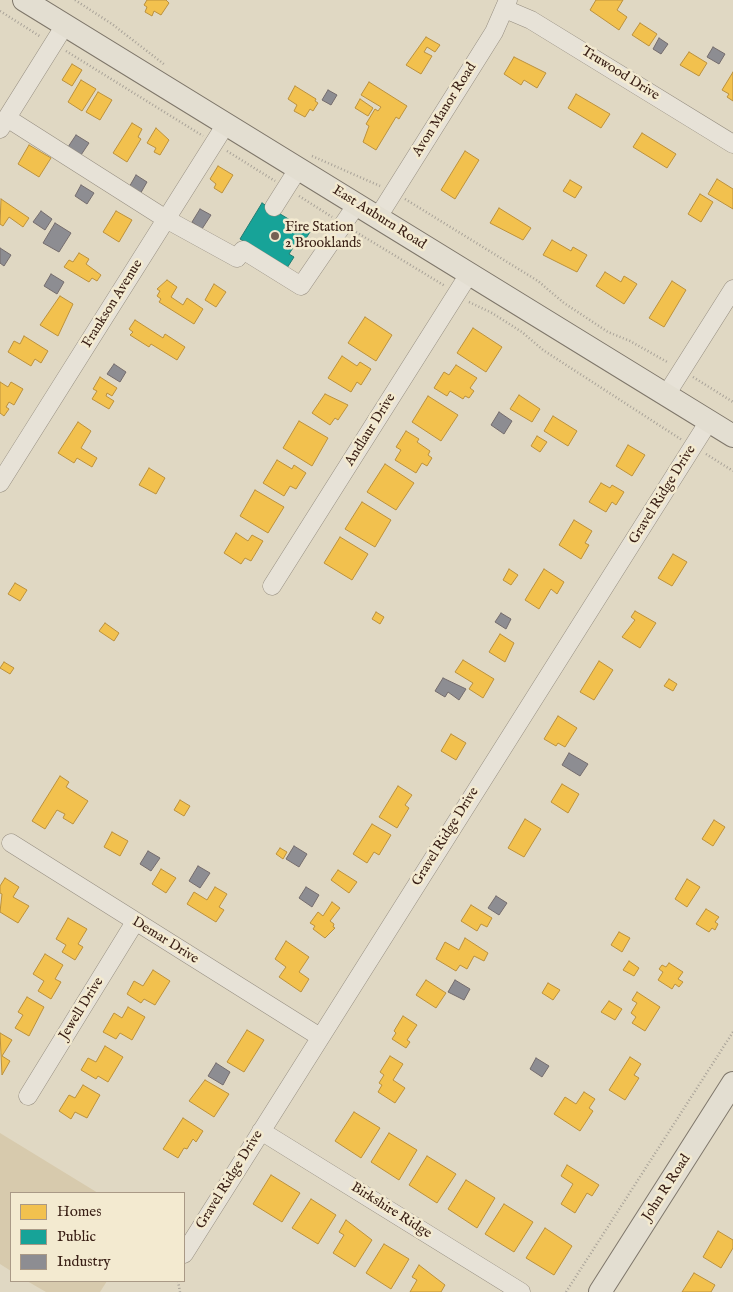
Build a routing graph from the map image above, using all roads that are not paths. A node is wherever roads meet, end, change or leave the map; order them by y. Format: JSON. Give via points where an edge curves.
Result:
{"nodes":[{"id":1,"x":24,"y":0,"type":"edge"},
{"id":2,"x":506,"y":5,"type":"edge"},
{"id":3,"x":65,"y":25,"type":"junction"},
{"id":4,"x":4,"y":124,"type":"edge"},
{"id":5,"x":226,"y":124,"type":"junction"},
{"id":6,"x":733,"y":144,"type":"edge"},
{"id":7,"x":304,"y":161,"type":"junction"},
{"id":8,"x":357,"y":204,"type":"junction"},
{"id":9,"x":274,"y":207,"type":"dead end"},
{"id":10,"x":378,"y":217,"type":"junction"},
{"id":11,"x":166,"y":219,"type":"junction"},
{"id":12,"x":469,"y":274,"type":"junction"},
{"id":13,"x":733,"y":289,"type":"edge"},
{"id":14,"x":666,"y":395,"type":"junction"},
{"id":15,"x":709,"y":421,"type":"junction"},
{"id":16,"x":733,"y":436,"type":"edge"},
{"id":17,"x":0,"y":483,"type":"edge"},
{"id":18,"x":272,"y":586,"type":"dead end"},
{"id":19,"x":11,"y":844,"type":"dead end"},
{"id":20,"x":135,"y":922,"type":"junction"},
{"id":21,"x":320,"y":1038,"type":"junction"},
{"id":22,"x":733,"y":1083,"type":"edge"},
{"id":23,"x":28,"y":1096,"type":"dead end"},
{"id":24,"x":261,"y":1131,"type":"junction"},
{"id":25,"x":185,"y":1252,"type":"edge"},
{"id":26,"x":521,"y":1292,"type":"edge"},
{"id":27,"x":600,"y":1292,"type":"edge"}],
"edges":[{"from":1,"to":3,"type":"main road","name":"East Auburn Road"},
{"from":2,"to":6,"type":"street","name":"Truwood Drive"},
{"from":2,"to":10,"type":"street","name":"Avon Manor Road","via":[[494,32]]},
{"from":3,"to":4,"type":"street"},
{"from":3,"to":5,"type":"main road","name":"East Auburn Road"},
{"from":4,"to":11,"type":"street"},
{"from":5,"to":7,"type":"main road","name":"East Auburn Road"},
{"from":5,"to":11,"type":"street","name":"Frankson Avenue"},
{"from":7,"to":8,"type":"main road","name":"East Auburn Road"},
{"from":7,"to":9,"type":"street"},
{"from":8,"to":10,"type":"main road","name":"East Auburn Road"},
{"from":8,"to":11,"type":"street","via":[[301,286],[244,250],[236,258]]},
{"from":10,"to":12,"type":"main road","name":"East Auburn Road"},
{"from":11,"to":17,"type":"street","name":"Frankson Avenue"},
{"from":12,"to":14,"type":"main road","name":"East Auburn Road"},
{"from":12,"to":18,"type":"street","name":"Andlaur Drive"},
{"from":13,"to":14,"type":"street"},
{"from":14,"to":15,"type":"main road","name":"East Auburn Road"},
{"from":15,"to":16,"type":"main road","name":"East Auburn Road"},
{"from":15,"to":21,"type":"street","name":"Gravel Ridge Drive"},
{"from":19,"to":20,"type":"street","name":"Demar Drive"},
{"from":20,"to":21,"type":"street","name":"Demar Drive"},
{"from":20,"to":23,"type":"street","name":"Jewell Drive"},
{"from":21,"to":24,"type":"street","name":"Gravel Ridge Drive"},
{"from":22,"to":27,"type":"main road","name":"John R Road"},
{"from":24,"to":25,"type":"street","name":"Gravel Ridge Drive"},
{"from":24,"to":26,"type":"street","name":"Birkshire Ridge"}]}
